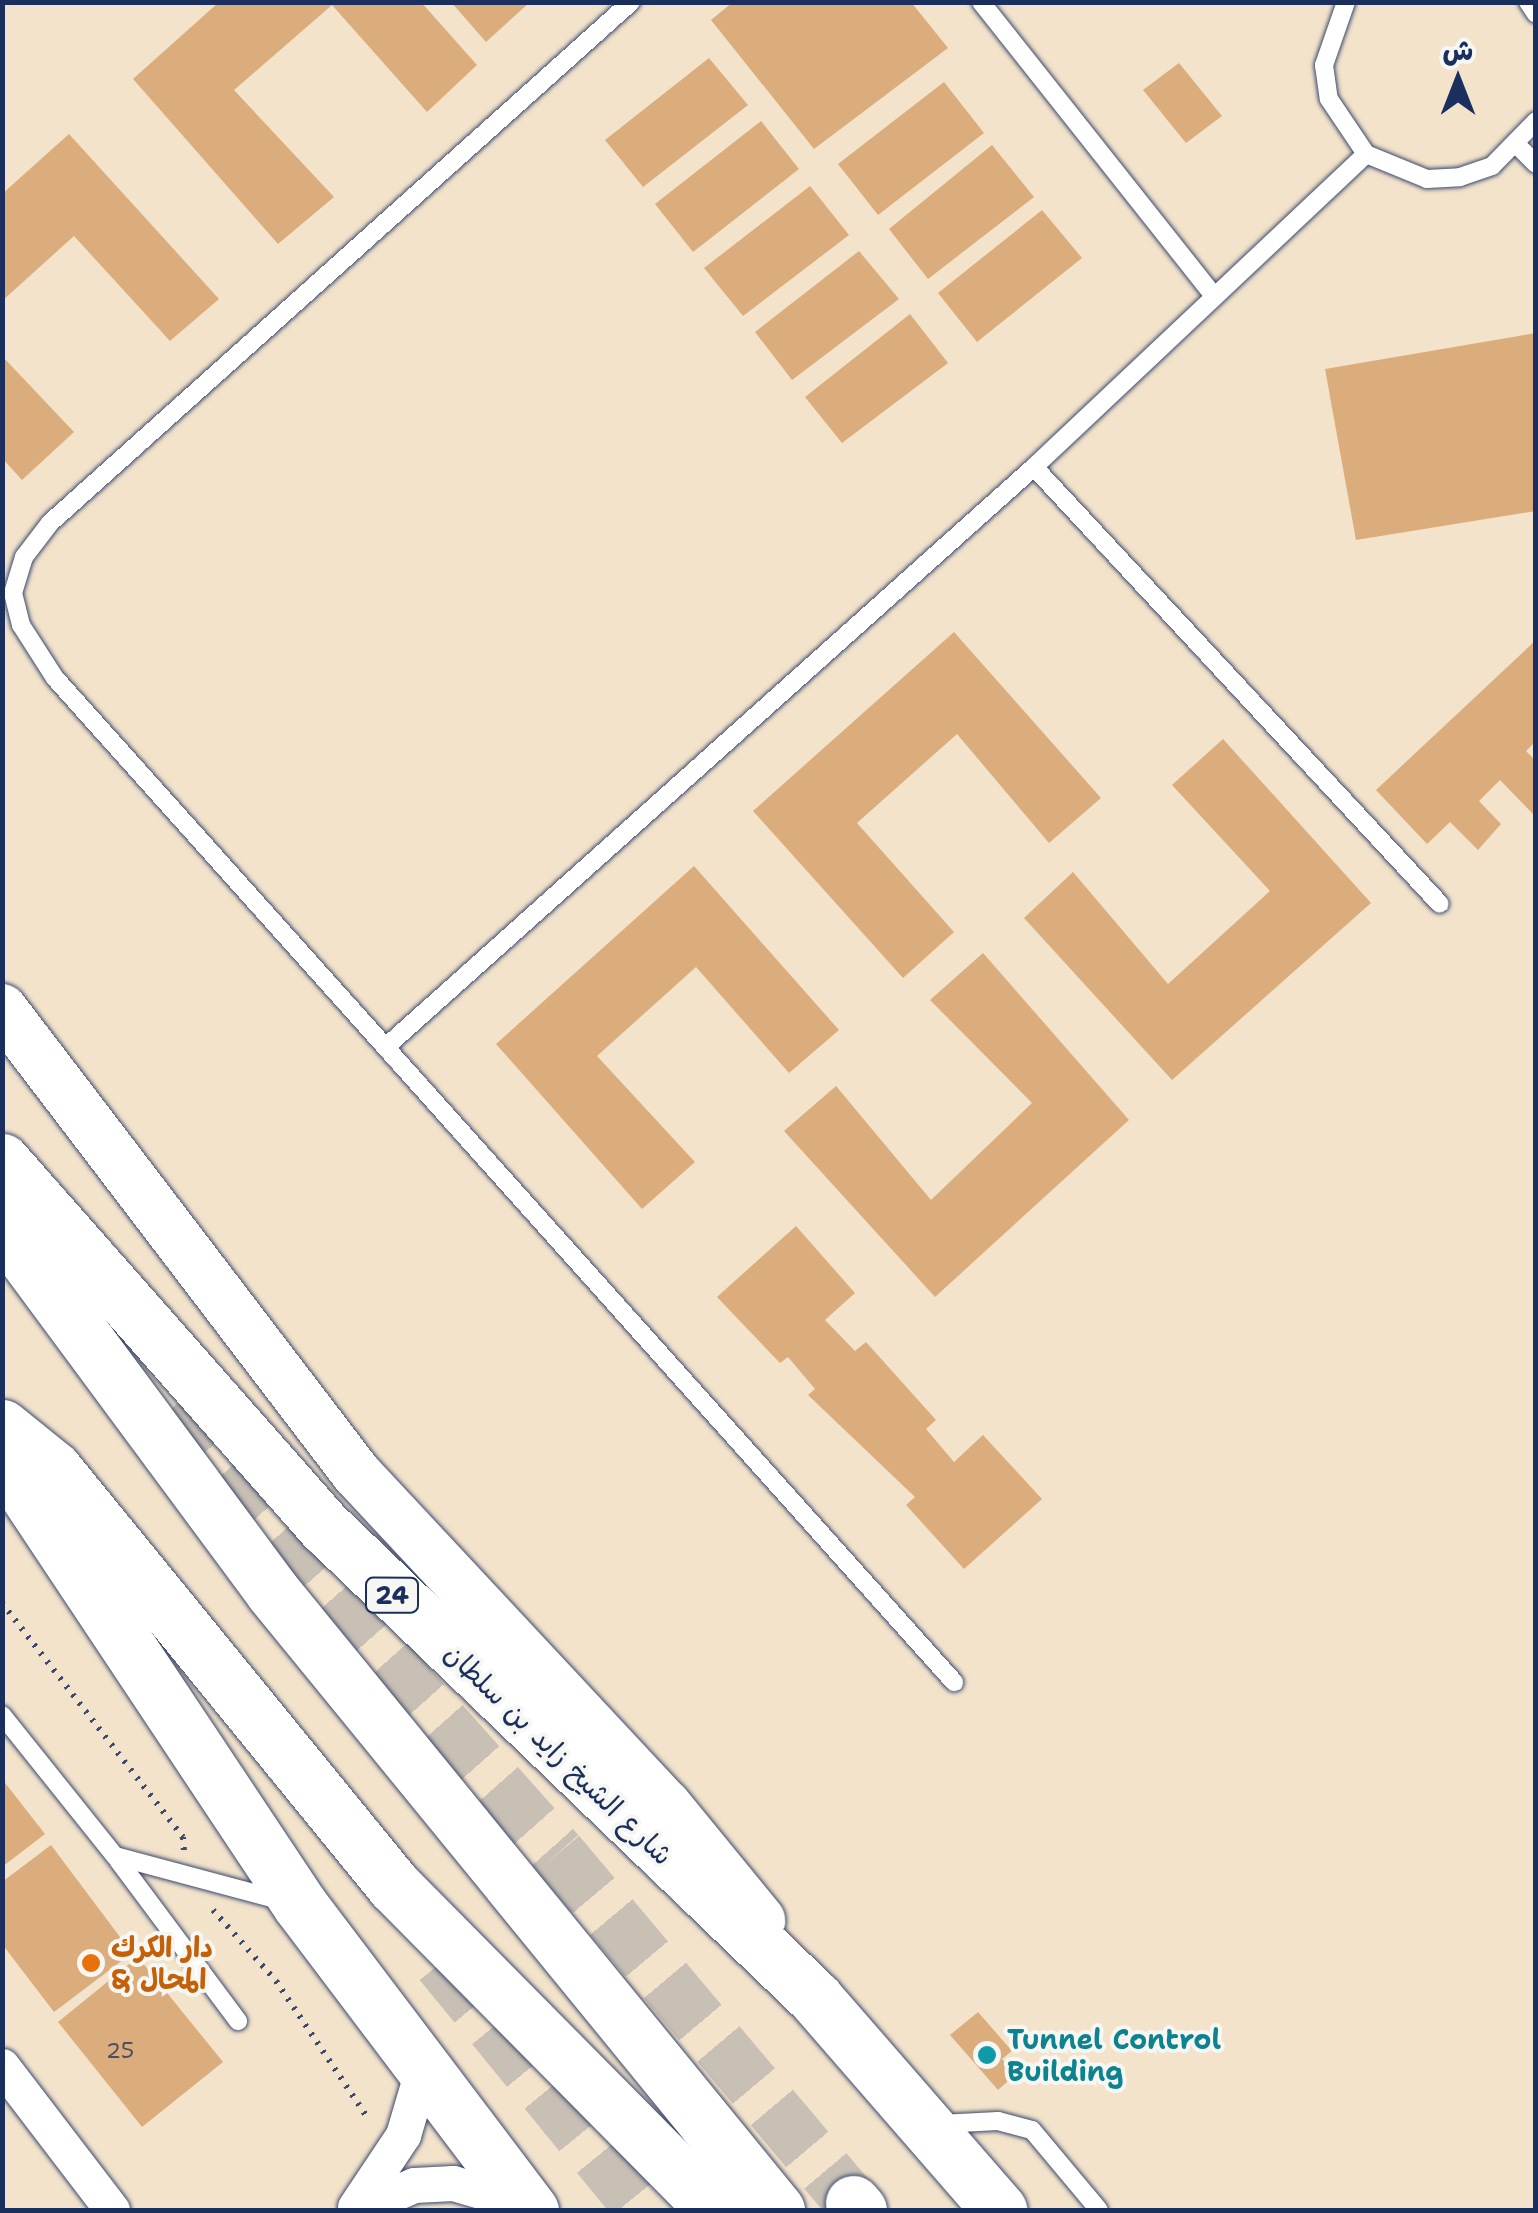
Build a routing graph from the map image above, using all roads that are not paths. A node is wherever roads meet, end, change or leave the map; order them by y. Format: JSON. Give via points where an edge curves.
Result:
{"nodes":[{"id":1,"x":631,"y":2,"type":"edge"},
{"id":2,"x":980,"y":2,"type":"edge"},
{"id":3,"x":1346,"y":2,"type":"edge"},
{"id":4,"x":1528,"y":2,"type":"edge"},
{"id":5,"x":1536,"y":14,"type":"edge"},
{"id":6,"x":1536,"y":122,"type":"edge"},
{"id":7,"x":1518,"y":146,"type":"junction"},
{"id":8,"x":1366,"y":154,"type":"junction"},
{"id":9,"x":1536,"y":164,"type":"edge"},
{"id":10,"x":1212,"y":292,"type":"junction"},
{"id":11,"x":1034,"y":467,"type":"junction"},
{"id":12,"x":1440,"y":904,"type":"dead end"},
{"id":13,"x":2,"y":1009,"type":"edge"},
{"id":14,"x":388,"y":1045,"type":"junction"},
{"id":15,"x":2,"y":1161,"type":"edge"},
{"id":16,"x":2,"y":1226,"type":"edge"},
{"id":17,"x":2,"y":1267,"type":"edge"},
{"id":18,"x":51,"y":1293,"type":"junction"},
{"id":19,"x":2,"y":1427,"type":"edge"},
{"id":20,"x":2,"y":1457,"type":"edge"},
{"id":21,"x":954,"y":1682,"type":"dead end"},
{"id":22,"x":2,"y":1715,"type":"edge"},
{"id":23,"x":115,"y":1856,"type":"junction"},
{"id":24,"x":300,"y":1905,"type":"junction"},
{"id":25,"x":815,"y":1998,"type":"junction"},
{"id":26,"x":238,"y":2021,"type":"dead end"},
{"id":27,"x":2,"y":2066,"type":"edge"},
{"id":28,"x":422,"y":2072,"type":"junction"},
{"id":29,"x":925,"y":2125,"type":"junction"},
{"id":30,"x":528,"y":2208,"type":"edge"},
{"id":31,"x":112,"y":2210,"type":"edge"},
{"id":32,"x":354,"y":2210,"type":"edge"},
{"id":33,"x":715,"y":2210,"type":"edge"},
{"id":34,"x":776,"y":2210,"type":"edge"},
{"id":35,"x":999,"y":2210,"type":"edge"},
{"id":36,"x":1099,"y":2210,"type":"edge"}],
"edges":[{"from":1,"to":14,"type":"lane","via":[[50,523],[17,574],[21,625],[36,653]]},
{"from":2,"to":10,"type":"lane"},
{"from":3,"to":8,"type":"lane","via":[[1324,65],[1329,99]]},
{"from":4,"to":5,"type":"lane"},
{"from":6,"to":7,"type":"lane"},
{"from":7,"to":8,"type":"lane","via":[[1460,178],[1427,179]]},
{"from":7,"to":9,"type":"lane"},
{"from":8,"to":10,"type":"lane"},
{"from":10,"to":11,"type":"lane"},
{"from":11,"to":12,"type":"lane"},
{"from":11,"to":14,"type":"lane"},
{"from":13,"to":25,"type":"main road","via":[[345,1460],[666,1804]]},
{"from":14,"to":21,"type":"lane"},
{"from":15,"to":25,"type":"main road","name":"شارع الشيخ زايد بن سلطان","number":"24","via":[[326,1528]]},
{"from":16,"to":18,"type":"main road"},
{"from":17,"to":18,"type":"main road"},
{"from":18,"to":34,"type":"main road","via":[[295,1619]]},
{"from":19,"to":33,"type":"main road","via":[[54,1469],[394,1886]]},
{"from":20,"to":24,"type":"main road"},
{"from":22,"to":23,"type":"lane"},
{"from":23,"to":24,"type":"lane"},
{"from":23,"to":26,"type":"lane"},
{"from":24,"to":28,"type":"main road"},
{"from":25,"to":29,"type":"main road","name":"شارع الشيخ زايد بن سلطان","number":"24"},
{"from":27,"to":31,"type":"street"},
{"from":28,"to":30,"type":"main road"},
{"from":28,"to":32,"type":"street","via":[[403,2135]]},
{"from":29,"to":35,"type":"main road","name":"شارع الشيخ زايد بن سلطان","number":"24"},
{"from":29,"to":36,"type":"lane","via":[[1021,2125],[1050,2146]]},
{"from":30,"to":32,"type":"street","via":[[453,2183],[414,2185]]}]}
